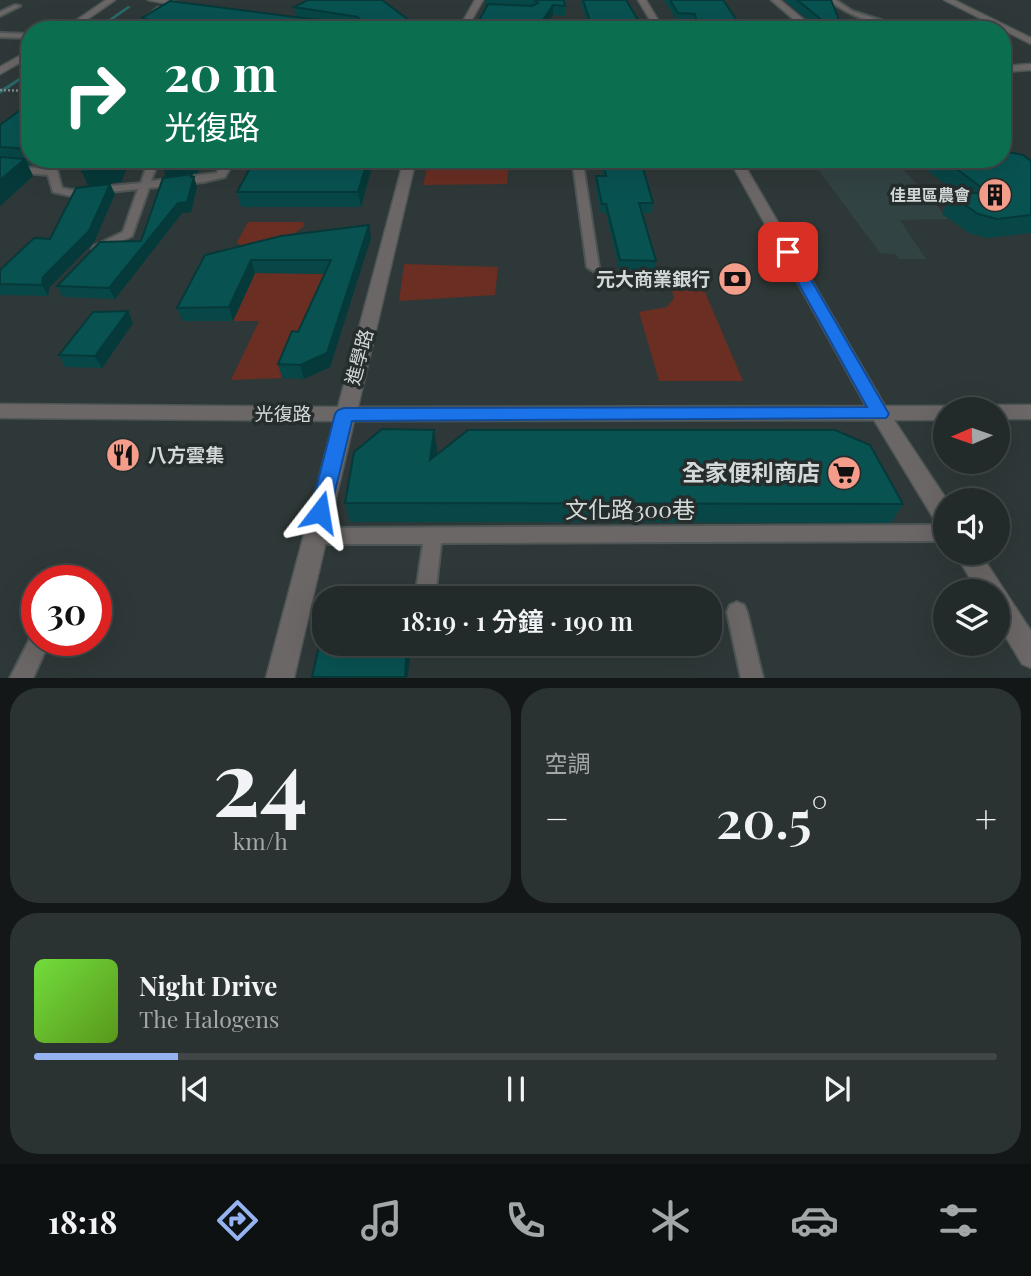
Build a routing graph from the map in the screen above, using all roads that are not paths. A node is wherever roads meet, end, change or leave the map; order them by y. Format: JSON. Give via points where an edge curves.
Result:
{"nodes":[{"id":1,"x":111,"y":0,"type":"edge"},
{"id":2,"x":152,"y":0,"type":"edge"},
{"id":3,"x":479,"y":0,"type":"edge"},
{"id":4,"x":642,"y":0,"type":"edge"},
{"id":5,"x":775,"y":0,"type":"edge"},
{"id":6,"x":832,"y":0,"type":"edge"},
{"id":7,"x":948,"y":0,"type":"edge"},
{"id":8,"x":173,"y":1,"type":"edge"},
{"id":9,"x":17,"y":6,"type":"dead end"},
{"id":10,"x":195,"y":6,"type":"edge"},
{"id":11,"x":474,"y":9,"type":"junction"},
{"id":12,"x":485,"y":10,"type":"edge"},
{"id":13,"x":0,"y":15,"type":"edge"},
{"id":14,"x":80,"y":21,"type":"edge"},
{"id":15,"x":145,"y":21,"type":"edge"},
{"id":16,"x":467,"y":21,"type":"edge"},
{"id":17,"x":655,"y":21,"type":"edge"},
{"id":18,"x":801,"y":21,"type":"edge"},
{"id":19,"x":880,"y":21,"type":"edge"},
{"id":20,"x":991,"y":21,"type":"edge"},
{"id":21,"x":1011,"y":31,"type":"edge"},
{"id":22,"x":0,"y":35,"type":"edge"},
{"id":23,"x":21,"y":36,"type":"edge"},
{"id":24,"x":1031,"y":41,"type":"edge"},
{"id":25,"x":21,"y":59,"type":"edge"},
{"id":26,"x":1031,"y":67,"type":"edge"},
{"id":27,"x":1011,"y":68,"type":"edge"},
{"id":28,"x":0,"y":72,"type":"edge"},
{"id":29,"x":0,"y":168,"type":"edge"},
{"id":30,"x":152,"y":168,"type":"edge"},
{"id":31,"x":224,"y":168,"type":"edge"},
{"id":32,"x":407,"y":168,"type":"edge"},
{"id":33,"x":578,"y":168,"type":"edge"},
{"id":34,"x":740,"y":168,"type":"edge"},
{"id":35,"x":145,"y":185,"type":"junction"},
{"id":36,"x":90,"y":257,"type":"edge"},
{"id":37,"x":593,"y":267,"type":"dead end"},
{"id":38,"x":0,"y":411,"type":"edge"},
{"id":39,"x":1010,"y":412,"type":"edge"},
{"id":40,"x":1031,"y":412,"type":"edge"},
{"id":41,"x":933,"y":413,"type":"edge"},
{"id":42,"x":344,"y":414,"type":"junction"},
{"id":43,"x":880,"y":414,"type":"junction"},
{"id":44,"x":933,"y":498,"type":"edge"},
{"id":45,"x":933,"y":533,"type":"edge"},
{"id":46,"x":433,"y":535,"type":"junction"},
{"id":47,"x":314,"y":536,"type":"junction"},
{"id":48,"x":427,"y":586,"type":"edge"},
{"id":49,"x":737,"y":612,"type":"dead end"},
{"id":50,"x":1010,"y":621,"type":"edge"},
{"id":51,"x":1031,"y":655,"type":"edge"},
{"id":52,"x":32,"y":656,"type":"edge"},
{"id":53,"x":21,"y":677,"type":"edge"},
{"id":54,"x":280,"y":677,"type":"edge"},
{"id":55,"x":752,"y":677,"type":"edge"}],
"edges":[{"from":1,"to":14,"type":"street"},
{"from":2,"to":8,"type":"street"},
{"from":3,"to":11,"type":"street"},
{"from":4,"to":17,"type":"street"},
{"from":5,"to":18,"type":"street"},
{"from":6,"to":19,"type":"lane","via":[[850,12]]},
{"from":7,"to":20,"type":"street"},
{"from":8,"to":10,"type":"street"},
{"from":8,"to":15,"type":"street"},
{"from":9,"to":13,"type":"lane"},
{"from":11,"to":12,"type":"lane"},
{"from":11,"to":16,"type":"street"},
{"from":21,"to":24,"type":"street"},
{"from":22,"to":23,"type":"lane"},
{"from":25,"to":28,"type":"street"},
{"from":26,"to":27,"type":"street"},
{"from":29,"to":35,"type":"lane","via":[[53,172],[57,190],[62,192]]},
{"from":30,"to":35,"type":"lane"},
{"from":31,"to":35,"type":"lane","via":[[221,175]]},
{"from":32,"to":42,"type":"street","name":"進學路"},
{"from":33,"to":37,"type":"lane"},
{"from":34,"to":43,"type":"street"},
{"from":35,"to":36,"type":"lane","via":[[128,234],[99,247]]},
{"from":38,"to":42,"type":"street","name":"光復路"},
{"from":39,"to":40,"type":"street"},
{"from":41,"to":43,"type":"street","name":"光復路"},
{"from":42,"to":43,"type":"street","name":"光復路"},
{"from":42,"to":47,"type":"street","name":"進學路"},
{"from":43,"to":44,"type":"street"},
{"from":45,"to":46,"type":"lane","name":"文化路300巷"},
{"from":46,"to":47,"type":"lane","name":"文化路300巷"},
{"from":46,"to":48,"type":"lane"},
{"from":47,"to":54,"type":"street","name":"進學路"},
{"from":49,"to":55,"type":"lane"},
{"from":50,"to":51,"type":"street"},
{"from":52,"to":53,"type":"lane"}]}
